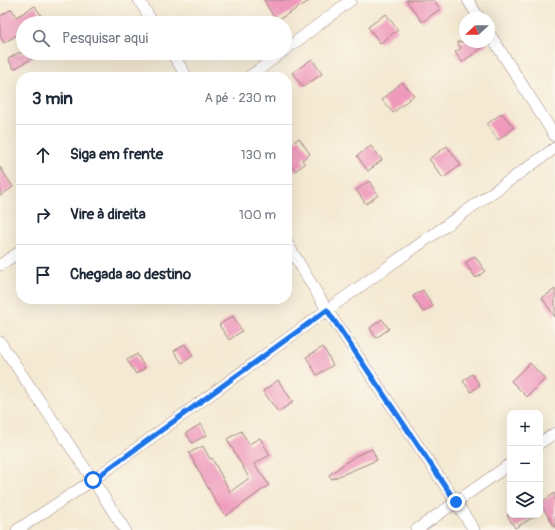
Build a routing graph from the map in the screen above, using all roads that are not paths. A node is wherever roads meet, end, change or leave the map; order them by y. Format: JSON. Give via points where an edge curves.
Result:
{"nodes":[{"id":1,"x":139,"y":0,"type":"edge"},
{"id":2,"x":351,"y":0,"type":"edge"},
{"id":3,"x":468,"y":0,"type":"edge"},
{"id":4,"x":475,"y":12,"type":"edge"},
{"id":5,"x":149,"y":16,"type":"edge"},
{"id":6,"x":495,"y":42,"type":"edge"},
{"id":7,"x":292,"y":45,"type":"edge"},
{"id":8,"x":176,"y":60,"type":"edge"},
{"id":9,"x":272,"y":60,"type":"edge"},
{"id":10,"x":184,"y":72,"type":"edge"},
{"id":11,"x":256,"y":72,"type":"edge"},
{"id":12,"x":555,"y":136,"type":"edge"},
{"id":13,"x":555,"y":148,"type":"edge"},
{"id":14,"x":292,"y":251,"type":"edge"},
{"id":15,"x":16,"y":254,"type":"edge"},
{"id":16,"x":0,"y":265,"type":"edge"},
{"id":17,"x":327,"y":310,"type":"junction"},
{"id":18,"x":0,"y":342,"type":"edge"},
{"id":19,"x":555,"y":433,"type":"edge"},
{"id":20,"x":543,"y":441,"type":"edge"},
{"id":21,"x":507,"y":466,"type":"edge"},
{"id":22,"x":93,"y":480,"type":"junction"},
{"id":23,"x":456,"y":502,"type":"junction"},
{"id":24,"x":17,"y":530,"type":"edge"},
{"id":25,"x":125,"y":530,"type":"edge"},
{"id":26,"x":416,"y":530,"type":"edge"},
{"id":27,"x":474,"y":530,"type":"edge"}],
"edges":[{"from":1,"to":5,"type":"street"},
{"from":2,"to":7,"type":"street"},
{"from":3,"to":4,"type":"street"},
{"from":6,"to":12,"type":"street"},
{"from":8,"to":10,"type":"street"},
{"from":9,"to":11,"type":"street"},
{"from":13,"to":17,"type":"street"},
{"from":14,"to":17,"type":"street"},
{"from":15,"to":16,"type":"street"},
{"from":17,"to":22,"type":"street"},
{"from":17,"to":23,"type":"street"},
{"from":18,"to":22,"type":"street"},
{"from":19,"to":20,"type":"street"},
{"from":21,"to":23,"type":"street"},
{"from":22,"to":24,"type":"street"},
{"from":22,"to":25,"type":"street"},
{"from":23,"to":26,"type":"street"},
{"from":23,"to":27,"type":"street"}]}
